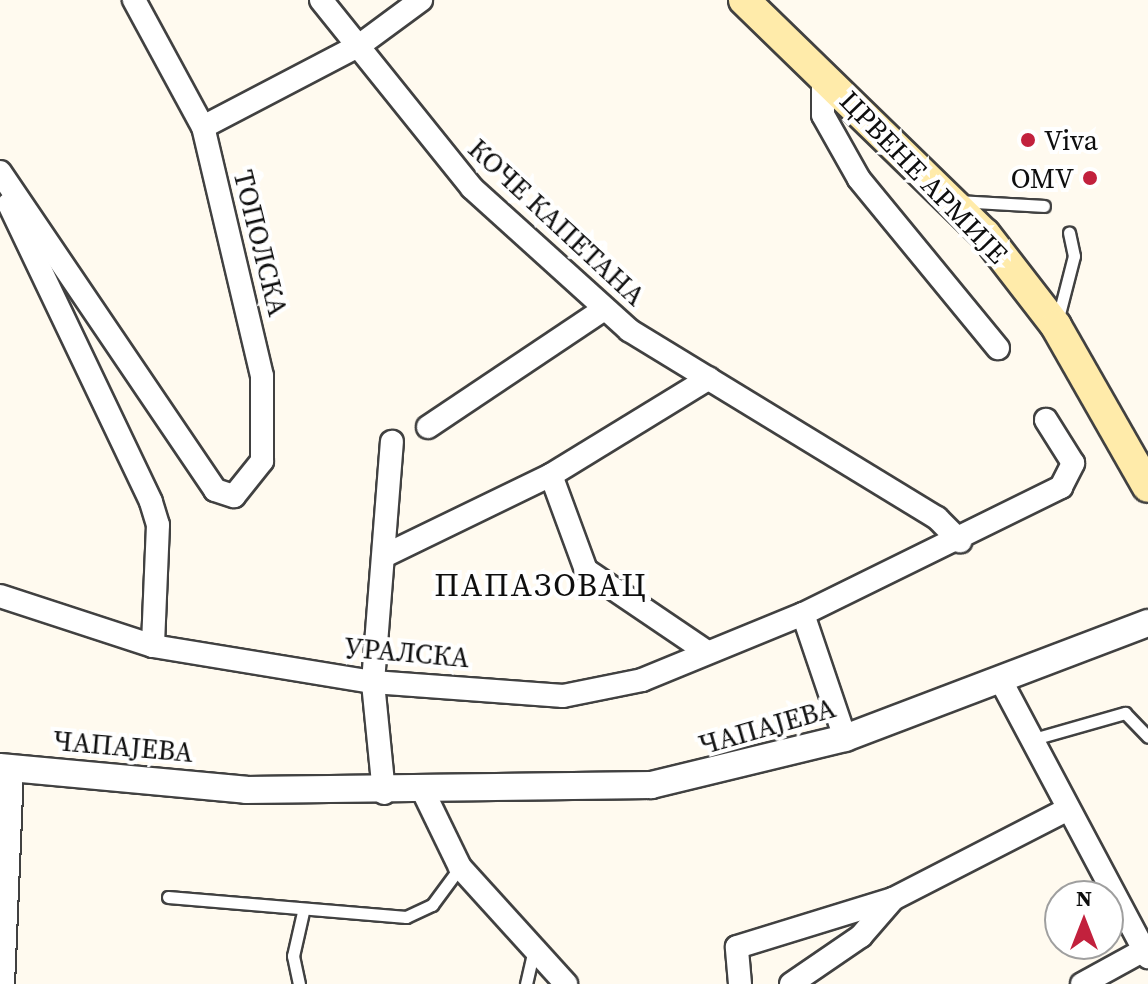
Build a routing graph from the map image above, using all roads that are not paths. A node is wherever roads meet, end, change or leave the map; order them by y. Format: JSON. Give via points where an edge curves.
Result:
{"nodes":[{"id":1,"x":134,"y":0,"type":"edge"},
{"id":2,"x":321,"y":0,"type":"edge"},
{"id":3,"x":421,"y":0,"type":"edge"},
{"id":4,"x":744,"y":0,"type":"edge"},
{"id":5,"x":360,"y":45,"type":"junction"},
{"id":6,"x":823,"y":74,"type":"junction"},
{"id":7,"x":203,"y":127,"type":"junction"},
{"id":8,"x":1,"y":174,"type":"edge"},
{"id":9,"x":955,"y":201,"type":"junction"},
{"id":10,"x":1044,"y":206,"type":"dead end"},
{"id":11,"x":1069,"y":233,"type":"dead end"},
{"id":12,"x":604,"y":309,"type":"junction"},
{"id":13,"x":1056,"y":326,"type":"junction"},
{"id":14,"x":998,"y":348,"type":"dead end"},
{"id":15,"x":709,"y":378,"type":"junction"},
{"id":16,"x":1046,"y":420,"type":"dead end"},
{"id":17,"x":428,"y":427,"type":"dead end"},
{"id":18,"x":392,"y":442,"type":"dead end"},
{"id":19,"x":551,"y":475,"type":"junction"},
{"id":20,"x":1148,"y":487,"type":"edge"},
{"id":21,"x":960,"y":541,"type":"junction"},
{"id":22,"x":386,"y":555,"type":"junction"},
{"id":23,"x":0,"y":596,"type":"edge"},
{"id":24,"x":803,"y":614,"type":"junction"},
{"id":25,"x":1148,"y":623,"type":"edge"},
{"id":26,"x":153,"y":646,"type":"junction"},
{"id":27,"x":707,"y":652,"type":"junction"},
{"id":28,"x":1000,"y":679,"type":"junction"},
{"id":29,"x":373,"y":682,"type":"junction"},
{"id":30,"x":1148,"y":737,"type":"edge"},
{"id":31,"x":845,"y":738,"type":"junction"},
{"id":32,"x":1030,"y":740,"type":"junction"},
{"id":33,"x":6,"y":767,"type":"edge"},
{"id":34,"x":384,"y":793,"type":"junction"},
{"id":35,"x":424,"y":793,"type":"junction"},
{"id":36,"x":1066,"y":810,"type":"junction"},
{"id":37,"x":460,"y":867,"type":"junction"},
{"id":38,"x":168,"y":897,"type":"dead end"},
{"id":39,"x":893,"y":899,"type":"junction"},
{"id":40,"x":303,"y":912,"type":"junction"},
{"id":41,"x":535,"y":947,"type":"junction"},
{"id":42,"x":1146,"y":953,"type":"edge"},
{"id":43,"x":3,"y":984,"type":"edge"},
{"id":44,"x":299,"y":984,"type":"edge"},
{"id":45,"x":526,"y":984,"type":"edge"},
{"id":46,"x":566,"y":984,"type":"edge"},
{"id":47,"x":740,"y":984,"type":"edge"},
{"id":48,"x":791,"y":984,"type":"edge"},
{"id":49,"x":1082,"y":984,"type":"edge"}],
"edges":[{"from":1,"to":7,"type":"street","name":"ТОПОЛСКА"},
{"from":2,"to":5,"type":"street","name":"КОЧЕ КАПЕТАНА"},
{"from":3,"to":5,"type":"street"},
{"from":4,"to":6,"type":"main road","name":"ЦРВЕНЕ АРМИЈЕ"},
{"from":5,"to":7,"type":"street"},
{"from":5,"to":12,"type":"street","name":"КОЧЕ КАПЕТАНА","via":[[409,120],[472,188]]},
{"from":6,"to":9,"type":"main road","name":"ЦРВЕНЕ АРМИЈЕ"},
{"from":6,"to":14,"type":"street","name":"ЦРВЕНЕ АРМИЈЕ","via":[[823,115],[859,179]]},
{"from":7,"to":8,"type":"street","name":"ТОПОЛСКА","via":[[265,399],[262,461],[251,482],[224,497]]},
{"from":8,"to":26,"type":"street","via":[[35,267],[151,502],[158,525]]},
{"from":9,"to":10,"type":"lane"},
{"from":9,"to":13,"type":"main road","name":"ЦРВЕНЕ АРМИЈЕ"},
{"from":11,"to":13,"type":"lane","via":[[1074,256]]},
{"from":12,"to":15,"type":"street","name":"КОЧЕ КАПЕТАНА"},
{"from":12,"to":17,"type":"street"},
{"from":13,"to":20,"type":"main road","name":"ЦРВЕНЕ АРМИЈЕ"},
{"from":15,"to":19,"type":"street"},
{"from":15,"to":21,"type":"street","name":"КОЧЕ КАПЕТАНА","via":[[937,518]]},
{"from":16,"to":21,"type":"street","name":"УРАЛСКА","via":[[1073,463],[1071,478]]},
{"from":18,"to":22,"type":"street"},
{"from":19,"to":22,"type":"street"},
{"from":19,"to":27,"type":"street","via":[[586,570]]},
{"from":21,"to":24,"type":"street","name":"УРАЛСКА"},
{"from":22,"to":29,"type":"street"},
{"from":23,"to":26,"type":"street","name":"УРАЛСКА"},
{"from":24,"to":27,"type":"street","name":"УРАЛСКА"},
{"from":24,"to":31,"type":"street"},
{"from":25,"to":28,"type":"street","name":"ЧАПАЈЕВА"},
{"from":26,"to":29,"type":"street","name":"УРАЛСКА"},
{"from":27,"to":29,"type":"street","name":"УРАЛСКА","via":[[592,695]]},
{"from":28,"to":31,"type":"street","name":"ЧАПАЈЕВА"},
{"from":28,"to":32,"type":"street"},
{"from":29,"to":34,"type":"street"},
{"from":30,"to":32,"type":"lane","via":[[1125,713]]},
{"from":31,"to":35,"type":"street","name":"ЧАПАЈЕВА","via":[[651,785]]},
{"from":32,"to":36,"type":"street"},
{"from":33,"to":34,"type":"street","name":"ЧАПАЈЕВА","via":[[246,790]]},
{"from":33,"to":43,"type":"street"},
{"from":34,"to":35,"type":"street","name":"ЧАПАЈЕВА"},
{"from":35,"to":37,"type":"street"},
{"from":36,"to":39,"type":"street"},
{"from":36,"to":42,"type":"street"},
{"from":37,"to":40,"type":"lane","via":[[421,914]]},
{"from":37,"to":41,"type":"street"},
{"from":38,"to":40,"type":"lane"},
{"from":39,"to":47,"type":"street","via":[[737,947]]},
{"from":39,"to":48,"type":"street","via":[[861,936]]},
{"from":40,"to":44,"type":"lane","via":[[293,956]]},
{"from":41,"to":45,"type":"lane"},
{"from":41,"to":46,"type":"street"},
{"from":42,"to":49,"type":"street"}]}
